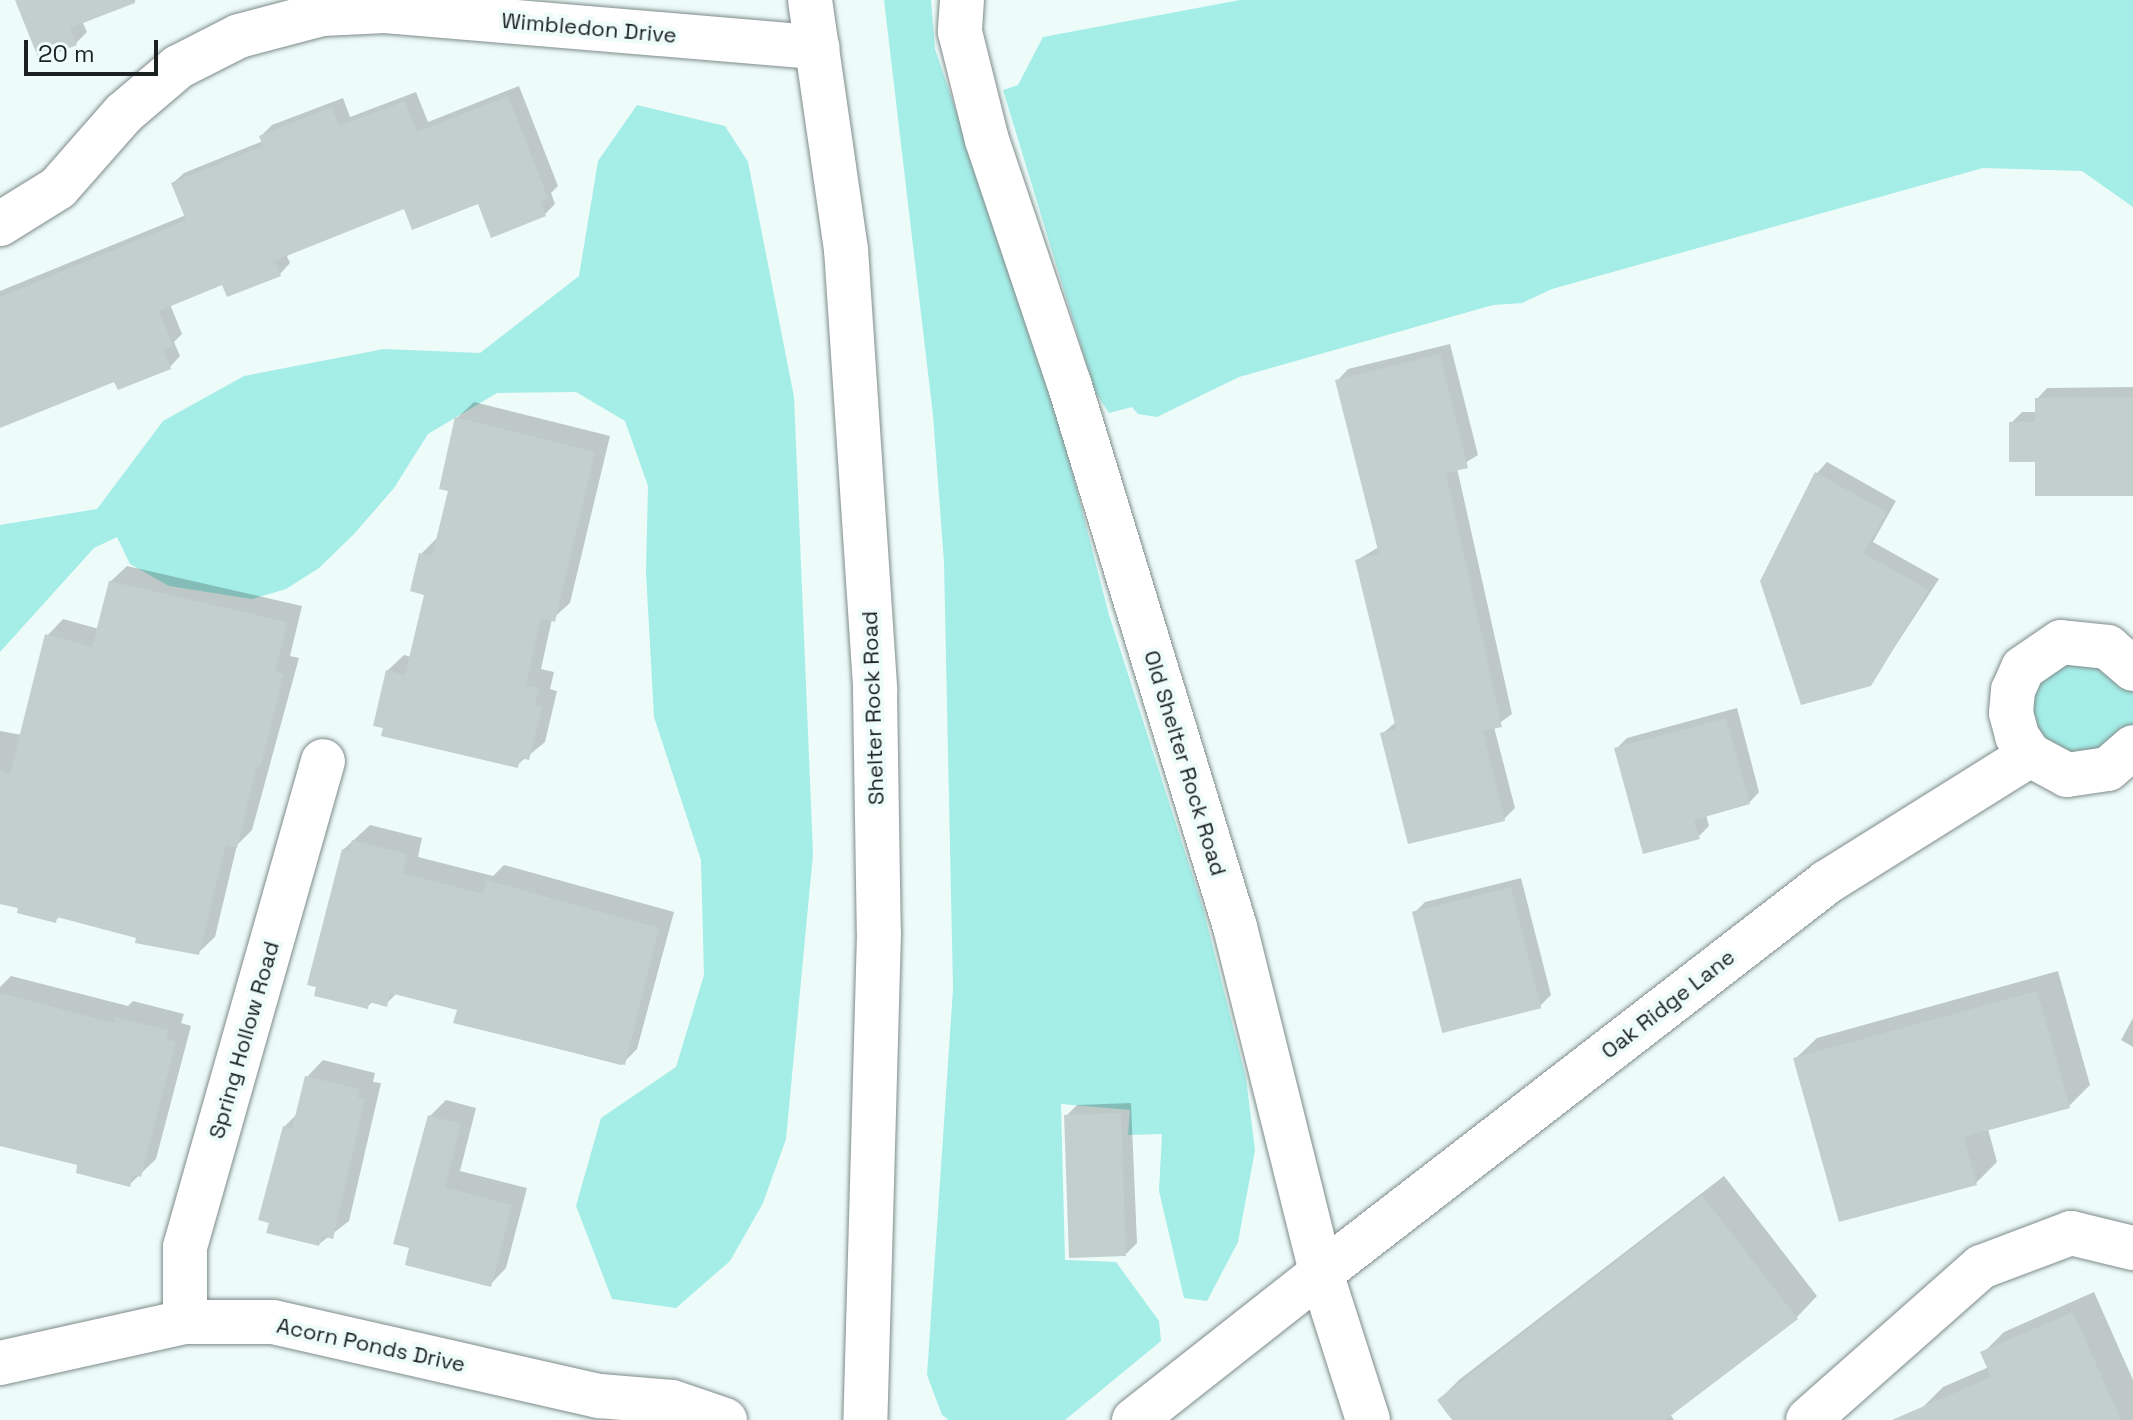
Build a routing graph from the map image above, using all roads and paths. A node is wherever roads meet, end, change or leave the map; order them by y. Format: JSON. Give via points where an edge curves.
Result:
{"nodes":[{"id":1,"x":810,"y":0,"type":"edge"},
{"id":2,"x":961,"y":16,"type":"edge"},
{"id":3,"x":818,"y":47,"type":"junction"},
{"id":4,"x":0,"y":224,"type":"edge"},
{"id":5,"x":2133,"y":669,"type":"edge"},
{"id":6,"x":2133,"y":747,"type":"edge"},
{"id":7,"x":2030,"y":755,"type":"junction"},
{"id":8,"x":323,"y":761,"type":"dead end"},
{"id":9,"x":2133,"y":1248,"type":"edge"},
{"id":10,"x":1321,"y":1273,"type":"junction"},
{"id":11,"x":185,"y":1322,"type":"junction"},
{"id":12,"x":0,"y":1363,"type":"edge"},
{"id":13,"x":613,"y":1408,"type":"edge"},
{"id":14,"x":1833,"y":1412,"type":"edge"},
{"id":15,"x":725,"y":1420,"type":"edge"},
{"id":16,"x":865,"y":1420,"type":"edge"},
{"id":17,"x":1134,"y":1420,"type":"edge"},
{"id":18,"x":1368,"y":1420,"type":"edge"}],
"edges":[{"from":1,"to":3,"type":"street","name":"Shelter Rock Road"},
{"from":2,"to":10,"type":"street","name":"Old Shelter Rock Road","via":[[987,140],[1069,383],[1235,927]]},
{"from":3,"to":4,"type":"street","name":"Wimbledon Drive","via":[[385,11],[322,14],[239,36],[178,67],[124,113],[58,188]]},
{"from":3,"to":16,"type":"street","name":"Shelter Rock Road","via":[[846,249],[875,691],[879,933]]},
{"from":5,"to":7,"type":"street","via":[[2108,647],[2085,641],[2061,642],[2040,652],[2023,668],[2013,690],[2017,736]]},
{"from":6,"to":7,"type":"street","via":[[2108,769],[2088,776],[2047,769]]},
{"from":7,"to":10,"type":"street","name":"Oak Ridge Lane","via":[[1827,882]]},
{"from":8,"to":11,"type":"street","name":"Spring Hollow Road","via":[[185,1247]]},
{"from":9,"to":14,"type":"street","via":[[2071,1233],[1981,1267]]},
{"from":10,"to":17,"type":"street"},
{"from":10,"to":18,"type":"street","name":"Old Shelter Rock Road"},
{"from":11,"to":12,"type":"street","name":"Acorn Ponds Drive"},
{"from":11,"to":13,"type":"street","name":"Acorn Ponds Drive","via":[[273,1322]]},
{"from":13,"to":15,"type":"street","name":"Acorn Ponds Drive","via":[[672,1402]]}]}
